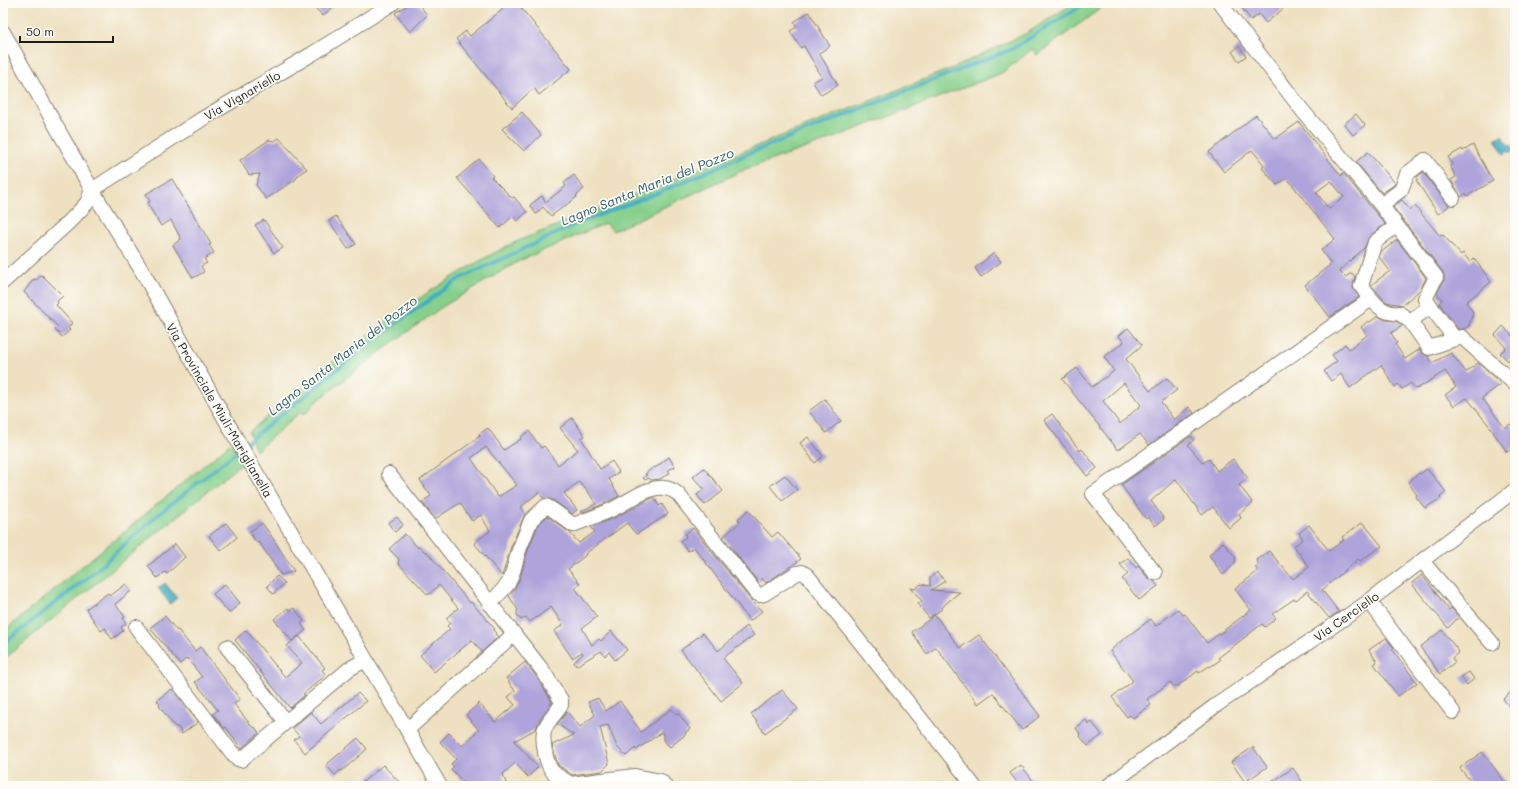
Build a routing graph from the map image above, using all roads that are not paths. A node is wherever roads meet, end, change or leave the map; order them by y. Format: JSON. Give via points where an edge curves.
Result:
{"nodes":[{"id":1,"x":393,"y":3,"type":"edge"},
{"id":2,"x":1220,"y":3,"type":"edge"},
{"id":3,"x":3,"y":32,"type":"edge"},
{"id":4,"x":92,"y":190,"type":"junction"},
{"id":5,"x":1453,"y":198,"type":"dead end"},
{"id":6,"x":1380,"y":205,"type":"junction"},
{"id":7,"x":1396,"y":226,"type":"junction"},
{"id":8,"x":3,"y":282,"type":"edge"},
{"id":9,"x":1371,"y":299,"type":"junction"},
{"id":10,"x":1431,"y":306,"type":"junction"},
{"id":11,"x":1410,"y":321,"type":"junction"},
{"id":12,"x":1454,"y":339,"type":"junction"},
{"id":13,"x":1515,"y":384,"type":"edge"},
{"id":14,"x":389,"y":474,"type":"dead end"},
{"id":15,"x":1515,"y":490,"type":"edge"},
{"id":16,"x":1422,"y":561,"type":"junction"},
{"id":17,"x":1155,"y":573,"type":"dead end"},
{"id":18,"x":1369,"y":601,"type":"junction"},
{"id":19,"x":490,"y":604,"type":"junction"},
{"id":20,"x":136,"y":627,"type":"dead end"},
{"id":21,"x":514,"y":634,"type":"junction"},
{"id":22,"x":1492,"y":644,"type":"dead end"},
{"id":23,"x":226,"y":647,"type":"dead end"},
{"id":24,"x":366,"y":661,"type":"junction"},
{"id":25,"x":1453,"y":712,"type":"dead end"},
{"id":26,"x":286,"y":722,"type":"junction"},
{"id":27,"x":407,"y":730,"type":"junction"},
{"id":28,"x":440,"y":786,"type":"edge"},
{"id":29,"x":665,"y":786,"type":"edge"},
{"id":30,"x":974,"y":786,"type":"edge"},
{"id":31,"x":1108,"y":786,"type":"edge"}],
"edges":[{"from":1,"to":4,"type":"street","name":"Via Vignariello","via":[[202,119]]},
{"from":2,"to":6,"type":"street","via":[[1302,110]]},
{"from":3,"to":4,"type":"street","name":"Via Provinciale Miuli-Mariglianella"},
{"from":4,"to":8,"type":"street","via":[[87,203],[69,222]]},
{"from":4,"to":24,"type":"street","name":"Via Provinciale Miuli-Mariglianella","via":[[142,271],[236,440]]},
{"from":5,"to":6,"type":"street","via":[[1425,160],[1407,174],[1401,190]]},
{"from":6,"to":7,"type":"street"},
{"from":7,"to":9,"type":"street","via":[[1375,242],[1371,252],[1361,286]]},
{"from":7,"to":10,"type":"street","via":[[1436,277],[1426,299]]},
{"from":9,"to":11,"type":"street","via":[[1382,310],[1393,314],[1399,313]]},
{"from":9,"to":17,"type":"street","via":[[1093,494]]},
{"from":10,"to":11,"type":"street"},
{"from":10,"to":12,"type":"street"},
{"from":11,"to":12,"type":"street","via":[[1429,348]]},
{"from":12,"to":13,"type":"street","via":[[1462,337]]},
{"from":14,"to":19,"type":"street"},
{"from":15,"to":16,"type":"street","name":"Via Cerciello"},
{"from":16,"to":18,"type":"street","name":"Via Cerciello"},
{"from":16,"to":22,"type":"street"},
{"from":18,"to":25,"type":"street"},
{"from":18,"to":31,"type":"street","name":"Via Cerciello","via":[[1251,681]]},
{"from":19,"to":21,"type":"street"},
{"from":19,"to":30,"type":"street","via":[[508,584],[531,520],[546,506],[573,524],[612,510],[652,489],[672,489],[756,593],[764,594],[796,573],[802,572],[807,575]]},
{"from":20,"to":26,"type":"street","via":[[238,760]]},
{"from":21,"to":27,"type":"street"},
{"from":21,"to":29,"type":"street","via":[[543,671],[561,700],[561,705],[544,731],[545,753],[553,772],[570,784],[635,776],[661,781]]},
{"from":23,"to":26,"type":"street"},
{"from":24,"to":26,"type":"street","via":[[349,669]]},
{"from":24,"to":27,"type":"street","name":"Via Provinciale Miuli-Mariglianella"},
{"from":27,"to":28,"type":"street","name":"Via Provinciale Miuli-Mariglianella"}]}
